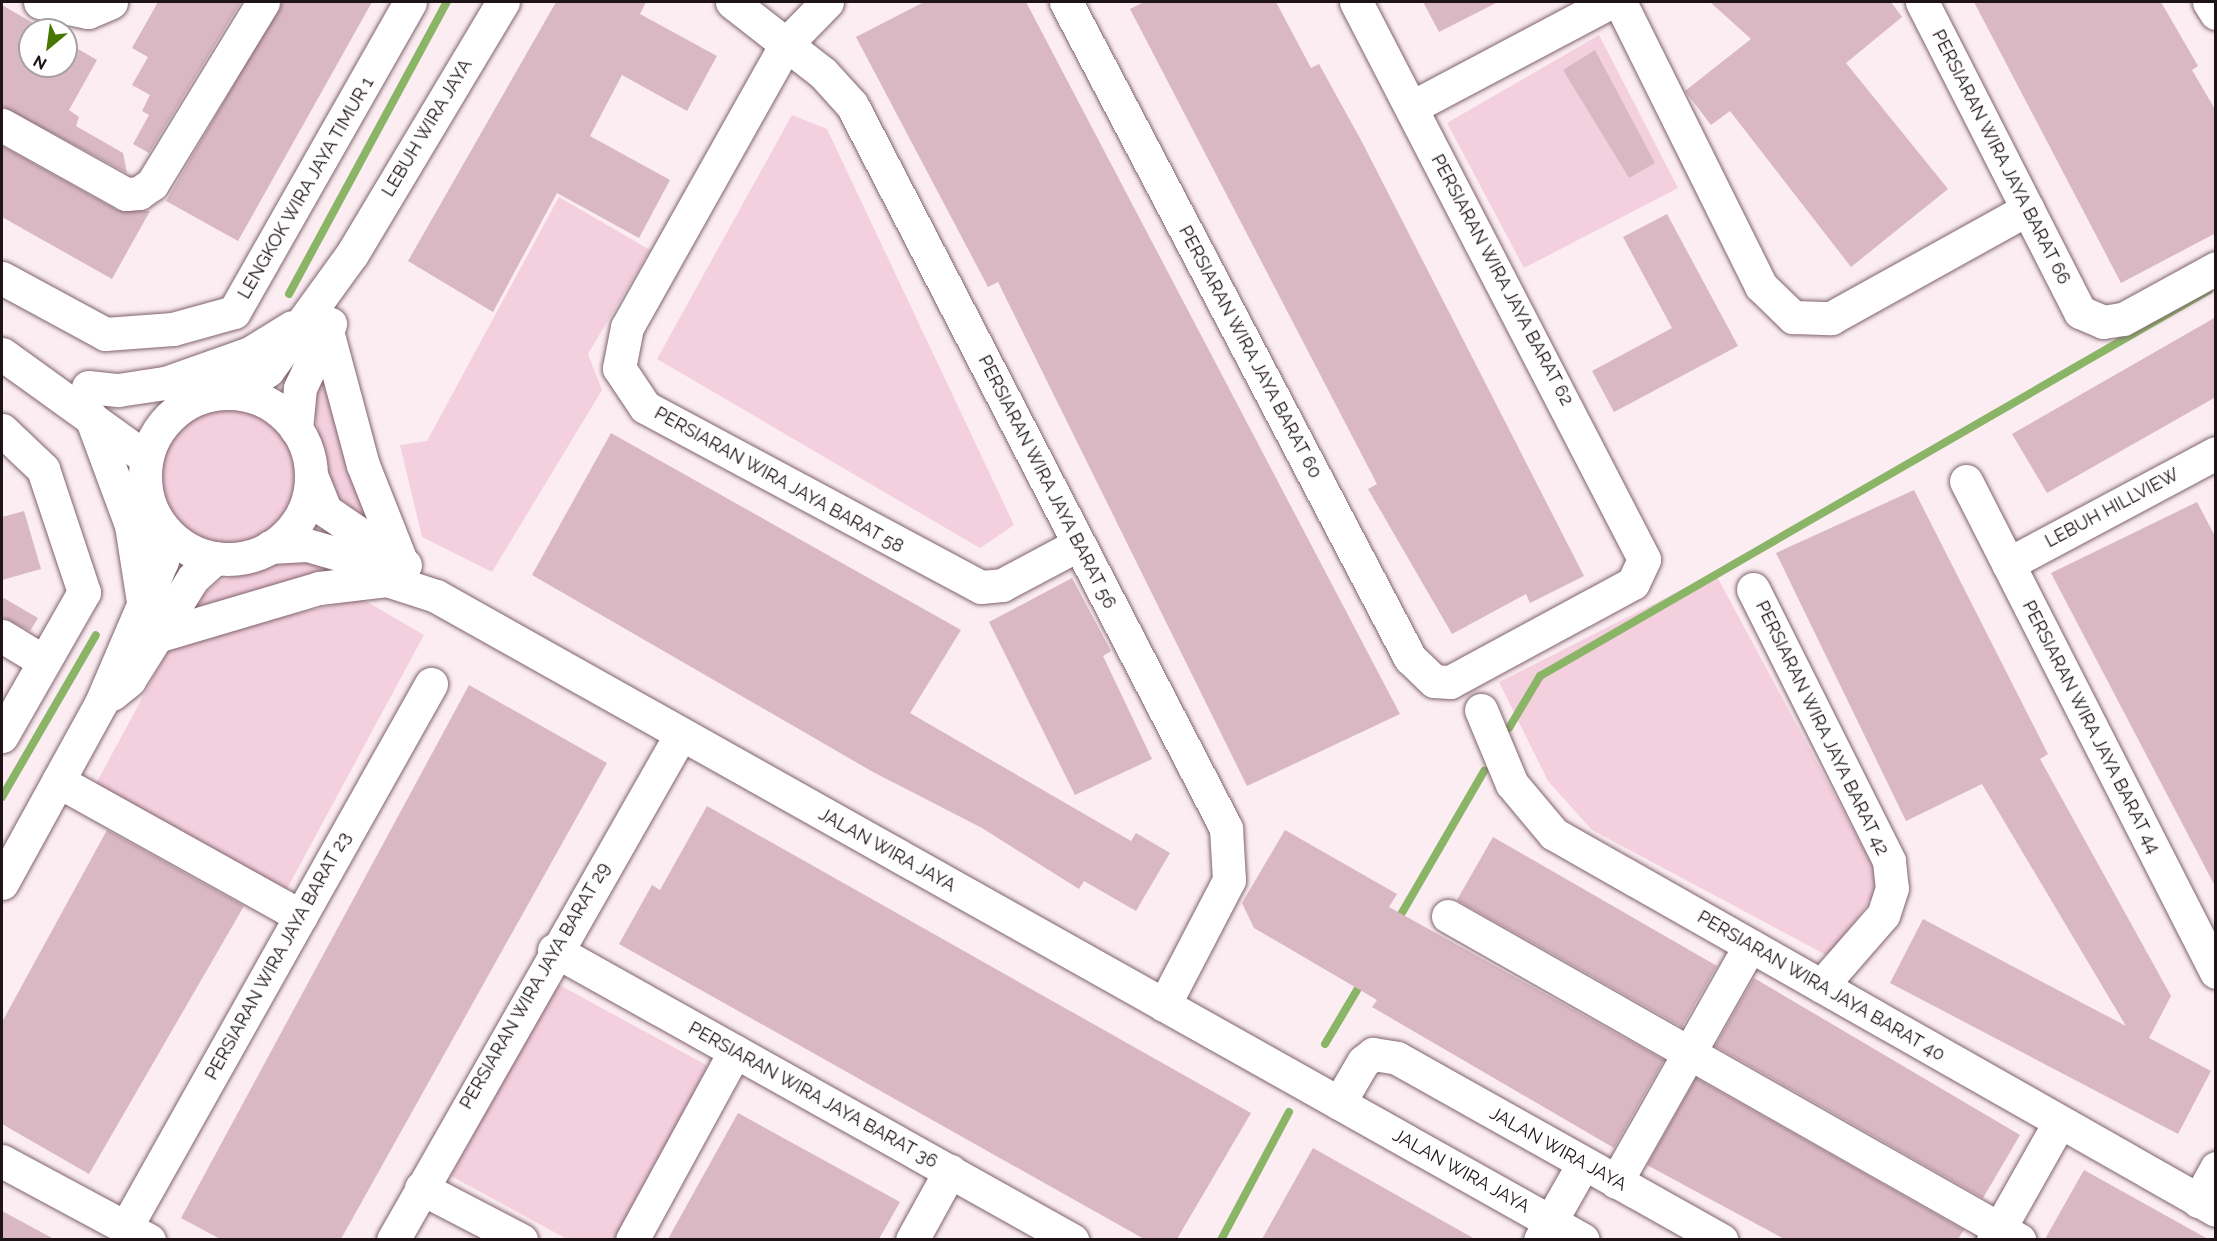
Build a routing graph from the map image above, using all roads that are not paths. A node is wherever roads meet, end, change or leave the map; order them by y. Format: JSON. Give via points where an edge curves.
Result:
{"nodes":[{"id":1,"x":40,"y":2,"type":"edge"},
{"id":2,"x":111,"y":2,"type":"edge"},
{"id":3,"x":263,"y":2,"type":"edge"},
{"id":4,"x":411,"y":2,"type":"edge"},
{"id":5,"x":503,"y":2,"type":"edge"},
{"id":6,"x":732,"y":2,"type":"edge"},
{"id":7,"x":827,"y":2,"type":"edge"},
{"id":8,"x":1066,"y":2,"type":"edge"},
{"id":9,"x":1356,"y":2,"type":"edge"},
{"id":10,"x":1610,"y":2,"type":"edge"},
{"id":11,"x":1620,"y":2,"type":"edge"},
{"id":12,"x":1922,"y":2,"type":"edge"},
{"id":13,"x":2209,"y":2,"type":"edge"},
{"id":14,"x":2216,"y":13,"type":"edge"},
{"id":15,"x":786,"y":44,"type":"junction"},
{"id":16,"x":1412,"y":107,"type":"junction"},
{"id":17,"x":2,"y":125,"type":"edge"},
{"id":18,"x":2028,"y":209,"type":"junction"},
{"id":19,"x":2216,"y":268,"type":"edge"},
{"id":20,"x":2,"y":278,"type":"edge"},
{"id":21,"x":314,"y":327,"type":"junction"},
{"id":22,"x":5,"y":356,"type":"edge"},
{"id":23,"x":235,"y":393,"type":"junction"},
{"id":24,"x":89,"y":402,"type":"junction"},
{"id":25,"x":169,"y":416,"type":"junction"},
{"id":26,"x":296,"y":429,"type":"junction"},
{"id":27,"x":2,"y":430,"type":"edge"},
{"id":28,"x":2215,"y":455,"type":"edge"},
{"id":29,"x":146,"y":458,"type":"junction"},
{"id":30,"x":311,"y":475,"type":"junction"},
{"id":31,"x":1966,"y":481,"type":"dead end"},
{"id":32,"x":162,"y":527,"type":"junction"},
{"id":33,"x":1079,"y":544,"type":"junction"},
{"id":34,"x":270,"y":547,"type":"junction"},
{"id":35,"x":215,"y":558,"type":"junction"},
{"id":36,"x":1644,"y":560,"type":"joint"},
{"id":37,"x":2008,"y":564,"type":"junction"},
{"id":38,"x":394,"y":570,"type":"junction"},
{"id":39,"x":1753,"y":589,"type":"dead end"},
{"id":40,"x":143,"y":604,"type":"junction"},
{"id":41,"x":2,"y":636,"type":"edge"},
{"id":42,"x":157,"y":636,"type":"junction"},
{"id":43,"x":43,"y":661,"type":"junction"},
{"id":44,"x":431,"y":684,"type":"dead end"},
{"id":45,"x":101,"y":703,"type":"junction"},
{"id":46,"x":1482,"y":710,"type":"dead end"},
{"id":47,"x":681,"y":734,"type":"junction"},
{"id":48,"x":2,"y":736,"type":"edge"},
{"id":49,"x":58,"y":781,"type":"junction"},
{"id":50,"x":2,"y":883,"type":"edge"},
{"id":51,"x":301,"y":916,"type":"junction"},
{"id":52,"x":1449,"y":916,"type":"dead end"},
{"id":53,"x":1750,"y":945,"type":"junction"},
{"id":54,"x":554,"y":950,"type":"junction"},
{"id":55,"x":2216,"y":972,"type":"edge"},
{"id":56,"x":1821,"y":986,"type":"junction"},
{"id":57,"x":1164,"y":1005,"type":"junction"},
{"id":58,"x":735,"y":1051,"type":"junction"},
{"id":59,"x":1689,"y":1053,"type":"junction"},
{"id":60,"x":1339,"y":1103,"type":"junction"},
{"id":61,"x":2059,"y":1123,"type":"junction"},
{"id":62,"x":2,"y":1161,"type":"edge"},
{"id":63,"x":1583,"y":1164,"type":"junction"},
{"id":64,"x":2216,"y":1168,"type":"edge"},
{"id":65,"x":950,"y":1171,"type":"junction"},
{"id":66,"x":1617,"y":1182,"type":"junction"},
{"id":67,"x":421,"y":1188,"type":"junction"},
{"id":68,"x":2207,"y":1205,"type":"edge"},
{"id":69,"x":1546,"y":1231,"type":"edge"},
{"id":70,"x":137,"y":1233,"type":"edge"},
{"id":71,"x":2004,"y":1236,"type":"edge"},
{"id":72,"x":393,"y":1239,"type":"edge"},
{"id":73,"x":521,"y":1239,"type":"edge"},
{"id":74,"x":632,"y":1239,"type":"edge"},
{"id":75,"x":912,"y":1239,"type":"edge"},
{"id":76,"x":1072,"y":1239,"type":"edge"},
{"id":77,"x":1583,"y":1239,"type":"edge"},
{"id":78,"x":1720,"y":1239,"type":"edge"}],
"edges":[{"from":1,"to":2,"type":"street","via":[[88,12]]},
{"from":3,"to":17,"type":"street","via":[[153,184],[139,193],[126,194]]},
{"from":4,"to":20,"type":"street","name":"LENGKOK WIRA JAYA TIMUR 1","via":[[247,298],[234,312],[173,329],[105,334]]},
{"from":5,"to":21,"type":"street","name":"LEBUH WIRA JAYA","via":[[352,254]]},
{"from":6,"to":15,"type":"street","name":"PERSIARAN WIRA JAYA BARAT 56"},
{"from":7,"to":15,"type":"street","name":"PERSIARAN WIRA JAYA BARAT 58"},
{"from":8,"to":36,"type":"street","name":"PERSIARAN WIRA JAYA BARAT 60","via":[[1410,658],[1434,681],[1450,682],[1633,583]]},
{"from":9,"to":16,"type":"street","name":"PERSIARAN WIRA JAYA BARAT 62"},
{"from":10,"to":16,"type":"street"},
{"from":11,"to":18,"type":"street","via":[[1761,286],[1793,317],[1831,318]]},
{"from":12,"to":18,"type":"street","name":"PERSIARAN WIRA JAYA BARAT 66"},
{"from":13,"to":14,"type":"street"},
{"from":15,"to":33,"type":"street","name":"PERSIARAN WIRA JAYA BARAT 56","via":[[852,105]]},
{"from":15,"to":33,"type":"street","name":"PERSIARAN WIRA JAYA BARAT 58","via":[[627,327],[619,368],[645,407],[981,587],[1002,585]]},
{"from":16,"to":36,"type":"street","name":"PERSIARAN WIRA JAYA BARAT 62"},
{"from":18,"to":19,"type":"street","name":"PERSIARAN WIRA JAYA BARAT 66","via":[[2080,312],[2103,322],[2123,319]]},
{"from":21,"to":23,"type":"street","name":"LEBUH WIRA JAYA","via":[[268,370]]},
{"from":21,"to":24,"type":"street","via":[[165,383],[118,390]]},
{"from":21,"to":26,"type":"street","name":"LEBUH WIRA JAYA","via":[[300,388]]},
{"from":21,"to":38,"type":"street","via":[[363,465]]},
{"from":22,"to":24,"type":"street"},
{"from":23,"to":25,"type":"street","via":[[189,402]]},
{"from":23,"to":26,"type":"street","via":[[259,399]]},
{"from":24,"to":25,"type":"street"},
{"from":24,"to":29,"type":"street"},
{"from":24,"to":40,"type":"street","via":[[131,525]]},
{"from":25,"to":29,"type":"street"},
{"from":26,"to":30,"type":"street"},
{"from":27,"to":43,"type":"street","via":[[43,469],[84,592]]},
{"from":28,"to":37,"type":"street","name":"LEBUH HILLVIEW"},
{"from":29,"to":32,"type":"street","via":[[144,482]]},
{"from":30,"to":34,"type":"street","via":[[298,521]]},
{"from":30,"to":38,"type":"street","name":"JALAN WIRA JAYA","via":[[325,510]]},
{"from":31,"to":37,"type":"street","name":"PERSIARAN WIRA JAYA BARAT 44"},
{"from":32,"to":35,"type":"street","via":[[180,543]]},
{"from":32,"to":40,"type":"street","via":[[162,561]]},
{"from":33,"to":57,"type":"street","name":"PERSIARAN WIRA JAYA BARAT 56","via":[[1226,828],[1231,853],[1219,905]]},
{"from":34,"to":35,"type":"street","via":[[244,556]]},
{"from":34,"to":38,"type":"street","name":"JALAN WIRA JAYA","via":[[307,545]]},
{"from":35,"to":42,"type":"street","via":[[193,578]]},
{"from":37,"to":55,"type":"street","name":"PERSIARAN WIRA JAYA BARAT 44"},
{"from":38,"to":42,"type":"street"},
{"from":38,"to":47,"type":"street","name":"JALAN WIRA JAYA"},
{"from":39,"to":56,"type":"street","name":"PERSIARAN WIRA JAYA BARAT 42","via":[[1889,861],[1892,888],[1883,915]]},
{"from":40,"to":45,"type":"street"},
{"from":41,"to":43,"type":"street"},
{"from":42,"to":45,"type":"street","via":[[129,680]]},
{"from":43,"to":48,"type":"street"},
{"from":44,"to":51,"type":"street","name":"PERSIARAN WIRA JAYA BARAT 23"},
{"from":45,"to":49,"type":"street"},
{"from":46,"to":53,"type":"street","name":"PERSIARAN WIRA JAYA BARAT 40","via":[[1512,784],[1554,834]]},
{"from":47,"to":54,"type":"street","name":"PERSIARAN WIRA JAYA BARAT 29"},
{"from":47,"to":57,"type":"street","name":"JALAN WIRA JAYA"},
{"from":49,"to":50,"type":"street"},
{"from":49,"to":51,"type":"street"},
{"from":51,"to":70,"type":"street","name":"PERSIARAN WIRA JAYA BARAT 23"},
{"from":52,"to":59,"type":"street"},
{"from":53,"to":56,"type":"street","name":"PERSIARAN WIRA JAYA BARAT 40"},
{"from":53,"to":59,"type":"street"},
{"from":54,"to":58,"type":"street","name":"PERSIARAN WIRA JAYA BARAT 36"},
{"from":54,"to":67,"type":"street","name":"PERSIARAN WIRA JAYA BARAT 29"},
{"from":56,"to":61,"type":"street","name":"PERSIARAN WIRA JAYA BARAT 40"},
{"from":57,"to":60,"type":"street","name":"JALAN WIRA JAYA"},
{"from":58,"to":65,"type":"street","name":"PERSIARAN WIRA JAYA BARAT 36"},
{"from":58,"to":74,"type":"street"},
{"from":59,"to":66,"type":"street"},
{"from":59,"to":71,"type":"street"},
{"from":60,"to":63,"type":"street","name":"JALAN WIRA JAYA","via":[[1363,1062],[1373,1054],[1396,1058]]},
{"from":60,"to":69,"type":"street","name":"JALAN WIRA JAYA"},
{"from":61,"to":68,"type":"street","name":"PERSIARAN WIRA JAYA BARAT 40"},
{"from":61,"to":71,"type":"street"},
{"from":62,"to":70,"type":"street"},
{"from":63,"to":66,"type":"street","name":"JALAN WIRA JAYA"},
{"from":63,"to":69,"type":"street"},
{"from":64,"to":68,"type":"street"},
{"from":65,"to":75,"type":"street"},
{"from":65,"to":76,"type":"street","name":"PERSIARAN WIRA JAYA BARAT 36"},
{"from":66,"to":78,"type":"street","name":"JALAN WIRA JAYA"},
{"from":67,"to":72,"type":"street","name":"PERSIARAN WIRA JAYA BARAT 29"},
{"from":67,"to":73,"type":"street"},
{"from":69,"to":77,"type":"street","name":"JALAN WIRA JAYA"}]}
